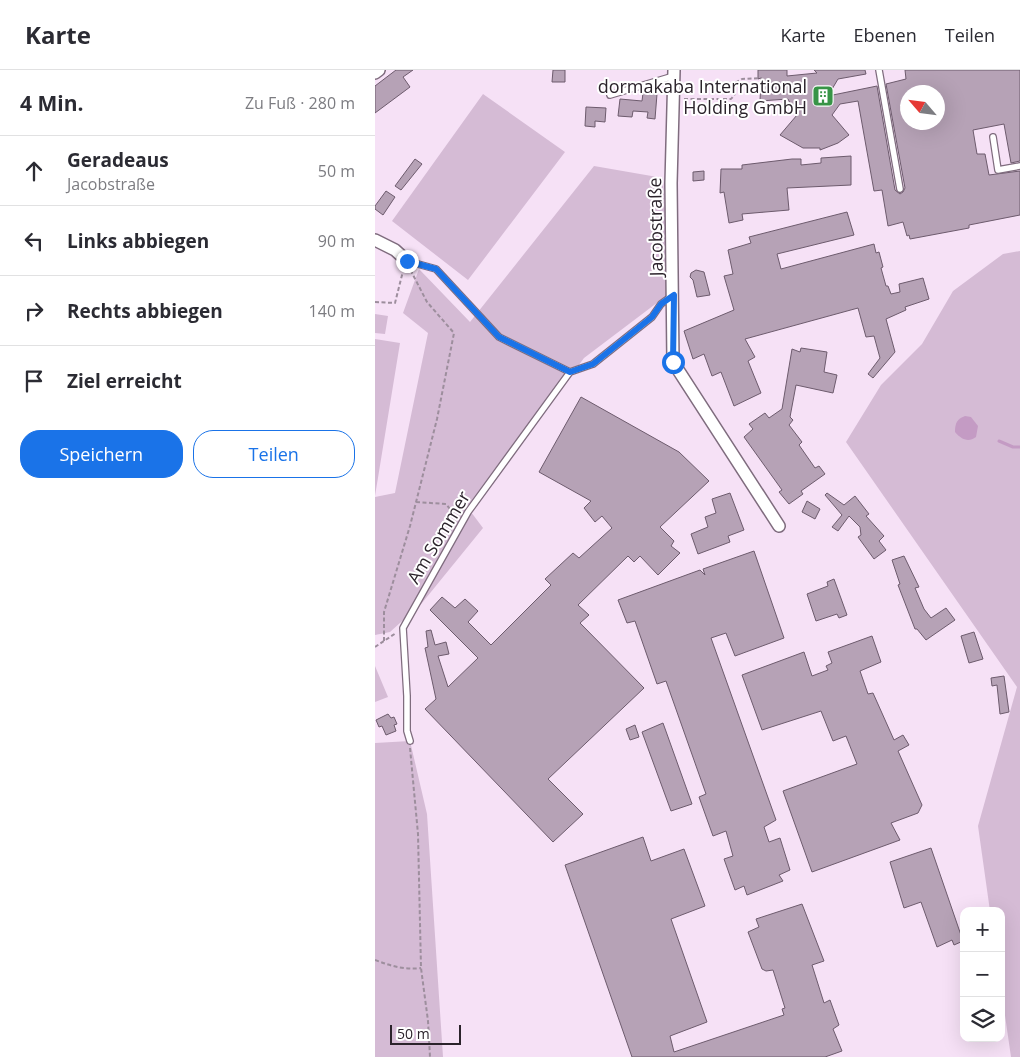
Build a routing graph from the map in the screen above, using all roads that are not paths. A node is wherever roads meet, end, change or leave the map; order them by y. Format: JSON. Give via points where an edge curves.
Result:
{"nodes":[{"id":1,"x":379,"y":70,"type":"edge"},
{"id":2,"x":879,"y":70,"type":"edge"},
{"id":3,"x":375,"y":73,"type":"edge"},
{"id":4,"x":674,"y":73,"type":"edge"},
{"id":5,"x":609,"y":94,"type":"dead end"},
{"id":6,"x":993,"y":137,"type":"dead end"},
{"id":7,"x":1020,"y":166,"type":"edge"},
{"id":8,"x":899,"y":189,"type":"dead end"},
{"id":9,"x":375,"y":240,"type":"edge"},
{"id":10,"x":406,"y":260,"type":"joint"},
{"id":11,"x":674,"y":295,"type":"junction"},
{"id":12,"x":570,"y":372,"type":"junction"},
{"id":13,"x":779,"y":526,"type":"dead end"},
{"id":14,"x":410,"y":741,"type":"road end"}],
"edges":[{"from":1,"to":3,"type":"street"},
{"from":2,"to":8,"type":"lane"},
{"from":4,"to":5,"type":"lane","name":"Jacobstraße"},
{"from":4,"to":11,"type":"street","name":"Jacobstraße","via":[[671,184]]},
{"from":6,"to":7,"type":"lane","via":[[999,170]]},
{"from":9,"to":10,"type":"street"},
{"from":10,"to":12,"type":"lane","via":[[436,269],[499,337]]},
{"from":11,"to":12,"type":"lane","via":[[593,364]]},
{"from":11,"to":13,"type":"street","name":"Jacobstraße","via":[[673,362]]},
{"from":12,"to":14,"type":"lane","name":"Am Sommer","via":[[467,512],[403,628]]}]}
